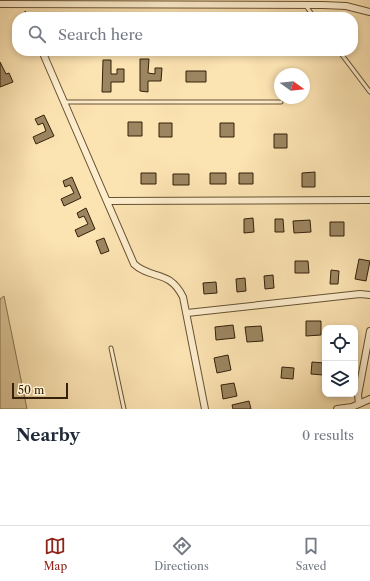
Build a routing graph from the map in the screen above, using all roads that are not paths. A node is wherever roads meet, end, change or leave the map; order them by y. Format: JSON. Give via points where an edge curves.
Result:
{"nodes":[{"id":1,"x":188,"y":2,"type":"edge"},
{"id":2,"x":0,"y":4,"type":"edge"},
{"id":3,"x":305,"y":4,"type":"junction"},
{"id":4,"x":311,"y":12,"type":"edge"},
{"id":5,"x":370,"y":12,"type":"edge"},
{"id":6,"x":44,"y":56,"type":"edge"},
{"id":7,"x":343,"y":56,"type":"edge"},
{"id":8,"x":370,"y":92,"type":"edge"},
{"id":9,"x":64,"y":102,"type":"junction"},
{"id":10,"x":274,"y":102,"type":"edge"},
{"id":11,"x":370,"y":200,"type":"edge"},
{"id":12,"x":107,"y":201,"type":"junction"},
{"id":13,"x":370,"y":295,"type":"edge"},
{"id":14,"x":187,"y":312,"type":"junction"},
{"id":15,"x":370,"y":331,"type":"edge"},
{"id":16,"x":111,"y":348,"type":"dead end"},
{"id":17,"x":370,"y":399,"type":"edge"},
{"id":18,"x":359,"y":404,"type":"junction"},
{"id":19,"x":353,"y":408,"type":"edge"},
{"id":20,"x":124,"y":409,"type":"edge"},
{"id":21,"x":204,"y":409,"type":"edge"},
{"id":22,"x":337,"y":409,"type":"edge"}],
"edges":[{"from":1,"to":2,"type":"street"},
{"from":1,"to":3,"type":"street"},
{"from":3,"to":4,"type":"lane"},
{"from":3,"to":5,"type":"street","via":[[346,6]]},
{"from":6,"to":9,"type":"street"},
{"from":7,"to":8,"type":"lane"},
{"from":9,"to":10,"type":"lane"},
{"from":9,"to":12,"type":"street"},
{"from":11,"to":12,"type":"street"},
{"from":12,"to":14,"type":"street","via":[[134,264],[139,269],[172,281],[179,289]]},
{"from":13,"to":14,"type":"street"},
{"from":14,"to":21,"type":"street"},
{"from":15,"to":18,"type":"street","via":[[358,395]]},
{"from":16,"to":20,"type":"lane"},
{"from":17,"to":18,"type":"street"},
{"from":18,"to":19,"type":"street"},
{"from":19,"to":22,"type":"street"}]}
